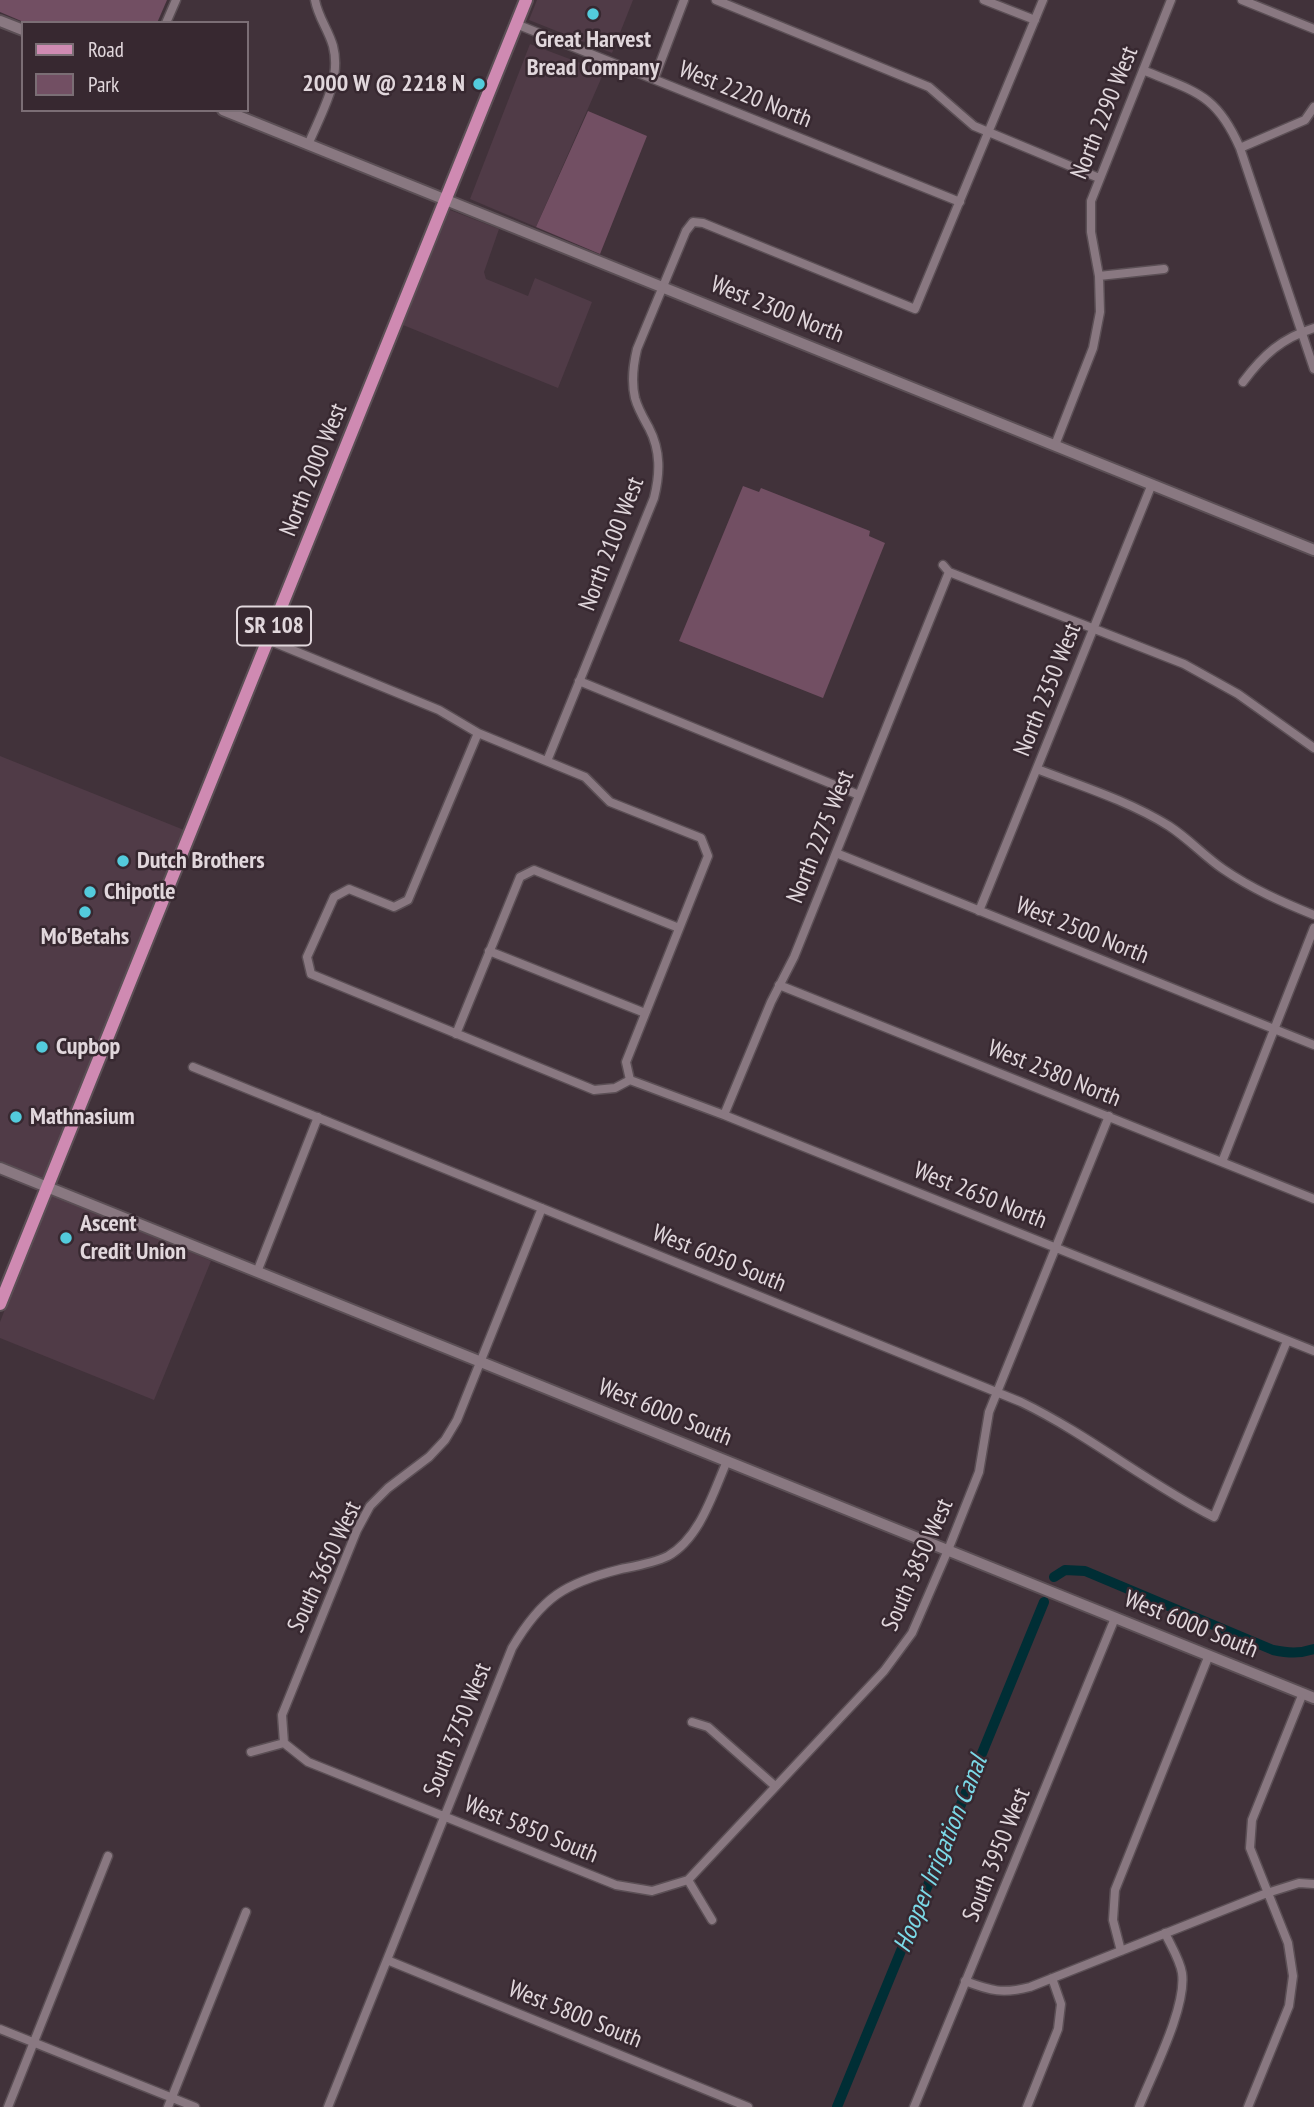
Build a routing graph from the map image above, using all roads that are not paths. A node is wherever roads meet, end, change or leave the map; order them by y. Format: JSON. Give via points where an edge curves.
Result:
{"nodes":[{"id":1,"x":176,"y":0,"type":"edge"},
{"id":2,"x":315,"y":0,"type":"edge"},
{"id":3,"x":526,"y":0,"type":"edge"},
{"id":4,"x":684,"y":0,"type":"edge"},
{"id":5,"x":716,"y":0,"type":"edge"},
{"id":6,"x":744,"y":0,"type":"edge"},
{"id":7,"x":984,"y":0,"type":"edge"},
{"id":8,"x":1044,"y":0,"type":"edge"},
{"id":9,"x":1171,"y":0,"type":"edge"},
{"id":10,"x":1242,"y":0,"type":"edge"},
{"id":11,"x":740,"y":10,"type":"junction"},
{"id":12,"x":1035,"y":20,"type":"junction"},
{"id":13,"x":0,"y":21,"type":"edge"},
{"id":14,"x":167,"y":21,"type":"edge"},
{"id":15,"x":516,"y":24,"type":"junction"},
{"id":16,"x":21,"y":29,"type":"edge"},
{"id":17,"x":1314,"y":29,"type":"edge"},
{"id":18,"x":1143,"y":70,"type":"junction"},
{"id":19,"x":654,"y":79,"type":"junction"},
{"id":20,"x":1314,"y":107,"type":"edge"},
{"id":21,"x":228,"y":112,"type":"edge"},
{"id":22,"x":989,"y":132,"type":"junction"},
{"id":23,"x":309,"y":145,"type":"junction"},
{"id":24,"x":1240,"y":148,"type":"junction"},
{"id":25,"x":1099,"y":178,"type":"junction"},
{"id":26,"x":446,"y":200,"type":"junction"},
{"id":27,"x":960,"y":202,"type":"junction"},
{"id":28,"x":1164,"y":270,"type":"dead end"},
{"id":29,"x":1100,"y":276,"type":"junction"},
{"id":30,"x":663,"y":286,"type":"junction"},
{"id":31,"x":1314,"y":328,"type":"edge"},
{"id":32,"x":1301,"y":332,"type":"junction"},
{"id":33,"x":1314,"y":369,"type":"edge"},
{"id":34,"x":1243,"y":382,"type":"dead end"},
{"id":35,"x":1055,"y":445,"type":"junction"},
{"id":36,"x":1152,"y":484,"type":"junction"},
{"id":37,"x":1314,"y":550,"type":"edge"},
{"id":38,"x":1093,"y":629,"type":"junction"},
{"id":39,"x":268,"y":640,"type":"junction"},
{"id":40,"x":579,"y":681,"type":"junction"},
{"id":41,"x":478,"y":733,"type":"junction"},
{"id":42,"x":1314,"y":748,"type":"edge"},
{"id":43,"x":547,"y":761,"type":"junction"},
{"id":44,"x":1037,"y":769,"type":"junction"},
{"id":45,"x":859,"y":795,"type":"junction"},
{"id":46,"x":836,"y":853,"type":"junction"},
{"id":47,"x":979,"y":911,"type":"junction"},
{"id":48,"x":1314,"y":915,"type":"edge"},
{"id":49,"x":679,"y":928,"type":"junction"},
{"id":50,"x":1314,"y":928,"type":"edge"},
{"id":51,"x":489,"y":951,"type":"junction"},
{"id":52,"x":779,"y":985,"type":"junction"},
{"id":53,"x":645,"y":1013,"type":"junction"},
{"id":54,"x":1273,"y":1028,"type":"junction"},
{"id":55,"x":456,"y":1034,"type":"junction"},
{"id":56,"x":1314,"y":1045,"type":"edge"},
{"id":57,"x":193,"y":1067,"type":"dead end"},
{"id":58,"x":630,"y":1080,"type":"junction"},
{"id":59,"x":724,"y":1115,"type":"junction"},
{"id":60,"x":1109,"y":1116,"type":"junction"},
{"id":61,"x":318,"y":1117,"type":"junction"},
{"id":62,"x":1222,"y":1162,"type":"junction"},
{"id":63,"x":0,"y":1168,"type":"edge"},
{"id":64,"x":47,"y":1187,"type":"junction"},
{"id":65,"x":1314,"y":1199,"type":"edge"},
{"id":66,"x":542,"y":1208,"type":"junction"},
{"id":67,"x":1056,"y":1248,"type":"junction"},
{"id":68,"x":257,"y":1272,"type":"junction"},
{"id":69,"x":0,"y":1304,"type":"edge"},
{"id":70,"x":1287,"y":1340,"type":"junction"},
{"id":71,"x":1314,"y":1351,"type":"edge"},
{"id":72,"x":482,"y":1362,"type":"junction"},
{"id":73,"x":997,"y":1392,"type":"junction"},
{"id":74,"x":727,"y":1461,"type":"junction"},
{"id":75,"x":948,"y":1550,"type":"junction"},
{"id":76,"x":1115,"y":1618,"type":"junction"},
{"id":77,"x":1209,"y":1655,"type":"junction"},
{"id":78,"x":1303,"y":1693,"type":"junction"},
{"id":79,"x":1314,"y":1698,"type":"edge"},
{"id":80,"x":692,"y":1722,"type":"dead end"},
{"id":81,"x":284,"y":1743,"type":"junction"},
{"id":82,"x":251,"y":1752,"type":"dead end"},
{"id":83,"x":775,"y":1786,"type":"junction"},
{"id":84,"x":444,"y":1816,"type":"junction"},
{"id":85,"x":108,"y":1856,"type":"dead end"},
{"id":86,"x":688,"y":1880,"type":"junction"},
{"id":87,"x":1314,"y":1884,"type":"edge"},
{"id":88,"x":1267,"y":1893,"type":"junction"},
{"id":89,"x":246,"y":1912,"type":"dead end"},
{"id":90,"x":712,"y":1920,"type":"dead end"},
{"id":91,"x":1165,"y":1933,"type":"junction"},
{"id":92,"x":1121,"y":1951,"type":"junction"},
{"id":93,"x":387,"y":1959,"type":"junction"},
{"id":94,"x":1052,"y":1978,"type":"junction"},
{"id":95,"x":965,"y":1981,"type":"junction"},
{"id":96,"x":0,"y":2029,"type":"edge"},
{"id":97,"x":34,"y":2042,"type":"junction"},
{"id":98,"x":172,"y":2098,"type":"junction"},
{"id":99,"x":8,"y":2107,"type":"edge"},
{"id":100,"x":169,"y":2107,"type":"edge"},
{"id":101,"x":195,"y":2107,"type":"edge"},
{"id":102,"x":328,"y":2107,"type":"edge"},
{"id":103,"x":748,"y":2107,"type":"edge"},
{"id":104,"x":914,"y":2107,"type":"edge"},
{"id":105,"x":1027,"y":2107,"type":"edge"},
{"id":106,"x":1139,"y":2107,"type":"edge"},
{"id":107,"x":1248,"y":2107,"type":"edge"}],
"edges":[{"from":1,"to":14,"type":"street"},
{"from":2,"to":23,"type":"street","via":[[337,61]]},
{"from":3,"to":15,"type":"main road","name":"North 2000 West","number":"SR 108"},
{"from":4,"to":19,"type":"street"},
{"from":5,"to":11,"type":"street"},
{"from":6,"to":11,"type":"street"},
{"from":7,"to":12,"type":"street"},
{"from":8,"to":12,"type":"street"},
{"from":9,"to":18,"type":"street","name":"North 2290 West"},
{"from":10,"to":17,"type":"street"},
{"from":11,"to":22,"type":"street","via":[[929,87],[974,126]]},
{"from":12,"to":22,"type":"street"},
{"from":13,"to":16,"type":"street"},
{"from":15,"to":19,"type":"street","name":"West 2220 North"},
{"from":15,"to":26,"type":"main road","name":"North 2000 West","number":"SR 108"},
{"from":18,"to":24,"type":"street","via":[[1214,104]]},
{"from":18,"to":25,"type":"street","name":"North 2290 West"},
{"from":19,"to":27,"type":"street","name":"West 2220 North"},
{"from":20,"to":24,"type":"street","via":[[1305,121]]},
{"from":21,"to":23,"type":"street","name":"West 2300 North"},
{"from":22,"to":25,"type":"street"},
{"from":22,"to":27,"type":"street"},
{"from":23,"to":26,"type":"street","name":"West 2300 North"},
{"from":24,"to":32,"type":"street"},
{"from":25,"to":29,"type":"street","name":"North 2290 West","via":[[1091,201],[1091,232]]},
{"from":26,"to":30,"type":"street","name":"West 2300 North"},
{"from":26,"to":39,"type":"main road","name":"North 2000 West","number":"SR 108"},
{"from":27,"to":30,"type":"street","name":"North 2100 West","via":[[915,309],[693,222]]},
{"from":28,"to":29,"type":"street"},
{"from":29,"to":35,"type":"street","name":"North 2290 West","via":[[1100,312],[1093,347]]},
{"from":30,"to":35,"type":"street","name":"West 2300 North"},
{"from":30,"to":40,"type":"street","name":"North 2100 West","via":[[633,367],[635,399],[656,444],[659,480]]},
{"from":31,"to":32,"type":"street"},
{"from":32,"to":33,"type":"street"},
{"from":32,"to":34,"type":"street","via":[[1258,361]]},
{"from":35,"to":36,"type":"street","name":"West 2300 North"},
{"from":36,"to":37,"type":"street","name":"West 2300 North"},
{"from":36,"to":38,"type":"street","name":"North 2350 West"},
{"from":38,"to":42,"type":"street","via":[[1212,679]]},
{"from":38,"to":44,"type":"street","name":"North 2350 West"},
{"from":38,"to":45,"type":"street","name":"North 2275 West","via":[[946,569]]},
{"from":39,"to":41,"type":"street","via":[[439,710]]},
{"from":39,"to":64,"type":"main road","name":"North 2000 West","number":"SR 108"},
{"from":40,"to":43,"type":"street","name":"North 2100 West"},
{"from":40,"to":45,"type":"street"},
{"from":41,"to":43,"type":"street"},
{"from":41,"to":55,"type":"street","via":[[408,900],[394,907],[349,889],[334,897],[307,957],[311,974]]},
{"from":43,"to":49,"type":"street","via":[[585,777],[610,802],[701,838],[708,856]]},
{"from":44,"to":47,"type":"street","name":"North 2350 West"},
{"from":44,"to":48,"type":"street","via":[[1169,826],[1245,884]]},
{"from":45,"to":46,"type":"street","name":"North 2275 West"},
{"from":46,"to":47,"type":"street","name":"West 2500 North"},
{"from":46,"to":52,"type":"street","name":"North 2275 West"},
{"from":47,"to":54,"type":"street","name":"West 2500 North"},
{"from":49,"to":51,"type":"street","via":[[534,870],[520,877]]},
{"from":49,"to":53,"type":"street"},
{"from":50,"to":54,"type":"street"},
{"from":51,"to":53,"type":"street"},
{"from":51,"to":55,"type":"street"},
{"from":52,"to":59,"type":"street","name":"North 2275 West"},
{"from":52,"to":60,"type":"street","name":"West 2580 North"},
{"from":53,"to":58,"type":"street","via":[[626,1062]]},
{"from":54,"to":56,"type":"street","name":"West 2500 North"},
{"from":54,"to":62,"type":"street"},
{"from":55,"to":58,"type":"street","via":[[594,1090],[615,1088]]},
{"from":57,"to":61,"type":"street","name":"West 6050 South"},
{"from":58,"to":59,"type":"street","name":"West 2650 North"},
{"from":59,"to":67,"type":"street","name":"West 2650 North"},
{"from":60,"to":62,"type":"street","name":"West 2580 North"},
{"from":60,"to":67,"type":"street","name":"South 3850 West"},
{"from":61,"to":66,"type":"street","name":"West 6050 South"},
{"from":61,"to":68,"type":"street"},
{"from":62,"to":65,"type":"street","name":"West 2580 North"},
{"from":63,"to":64,"type":"street","name":"West 6000 South"},
{"from":64,"to":68,"type":"street","name":"West 6000 South"},
{"from":64,"to":69,"type":"main road","number":"SR 108"},
{"from":66,"to":72,"type":"street","name":"South 3650 West"},
{"from":66,"to":73,"type":"street","name":"West 6050 South"},
{"from":67,"to":70,"type":"street","name":"West 2650 North"},
{"from":67,"to":73,"type":"street","name":"South 3850 West"},
{"from":68,"to":72,"type":"street","name":"West 6000 South"},
{"from":70,"to":71,"type":"street","name":"West 2650 North"},
{"from":70,"to":73,"type":"street","name":"West 6050 South","via":[[1214,1517],[1180,1500],[1061,1421]]},
{"from":72,"to":74,"type":"street","name":"West 6000 South"},
{"from":72,"to":81,"type":"street","name":"South 3650 West","via":[[445,1440],[370,1506],[357,1530],[282,1714]]},
{"from":73,"to":75,"type":"street","name":"South 3850 West","via":[[979,1472]]},
{"from":74,"to":75,"type":"street","name":"West 6000 South"},
{"from":74,"to":84,"type":"street","name":"South 3750 West","via":[[706,1510],[669,1555],[586,1578],[543,1604],[526,1624]]},
{"from":75,"to":76,"type":"street","name":"West 6000 South"},
{"from":75,"to":83,"type":"street","name":"South 3850 West","via":[[912,1633],[884,1671]]},
{"from":76,"to":77,"type":"street","name":"West 6000 South"},
{"from":76,"to":95,"type":"street","name":"South 3950 West"},
{"from":77,"to":78,"type":"street","name":"West 6000 South"},
{"from":77,"to":92,"type":"street","via":[[1115,1890],[1112,1920]]},
{"from":78,"to":79,"type":"street","name":"West 6000 South"},
{"from":78,"to":88,"type":"street","via":[[1252,1820],[1250,1848]]},
{"from":80,"to":83,"type":"street","via":[[708,1727]]},
{"from":81,"to":82,"type":"street"},
{"from":81,"to":84,"type":"street","name":"West 5850 South","via":[[308,1762]]},
{"from":83,"to":86,"type":"street","name":"South 3850 West"},
{"from":84,"to":86,"type":"street","name":"West 5850 South","via":[[616,1885],[652,1891]]},
{"from":84,"to":93,"type":"street","name":"South 3750 West"},
{"from":85,"to":97,"type":"street"},
{"from":86,"to":90,"type":"street"},
{"from":87,"to":88,"type":"street","via":[[1299,1883]]},
{"from":88,"to":91,"type":"street"},
{"from":88,"to":107,"type":"street","via":[[1288,1943],[1293,1976],[1289,2006]]},
{"from":89,"to":98,"type":"street"},
{"from":91,"to":92,"type":"street"},
{"from":91,"to":106,"type":"street","via":[[1182,1971],[1182,1991]]},
{"from":92,"to":94,"type":"street"},
{"from":93,"to":102,"type":"street","name":"South 3750 West"},
{"from":93,"to":103,"type":"street","name":"West 5800 South"},
{"from":94,"to":95,"type":"street","via":[[1010,1992]]},
{"from":94,"to":105,"type":"street","via":[[1061,2004],[1058,2029]]},
{"from":95,"to":104,"type":"street","name":"South 3950 West"},
{"from":96,"to":97,"type":"street"},
{"from":97,"to":98,"type":"street"},
{"from":97,"to":99,"type":"street"},
{"from":98,"to":100,"type":"street"},
{"from":98,"to":101,"type":"street"}]}
